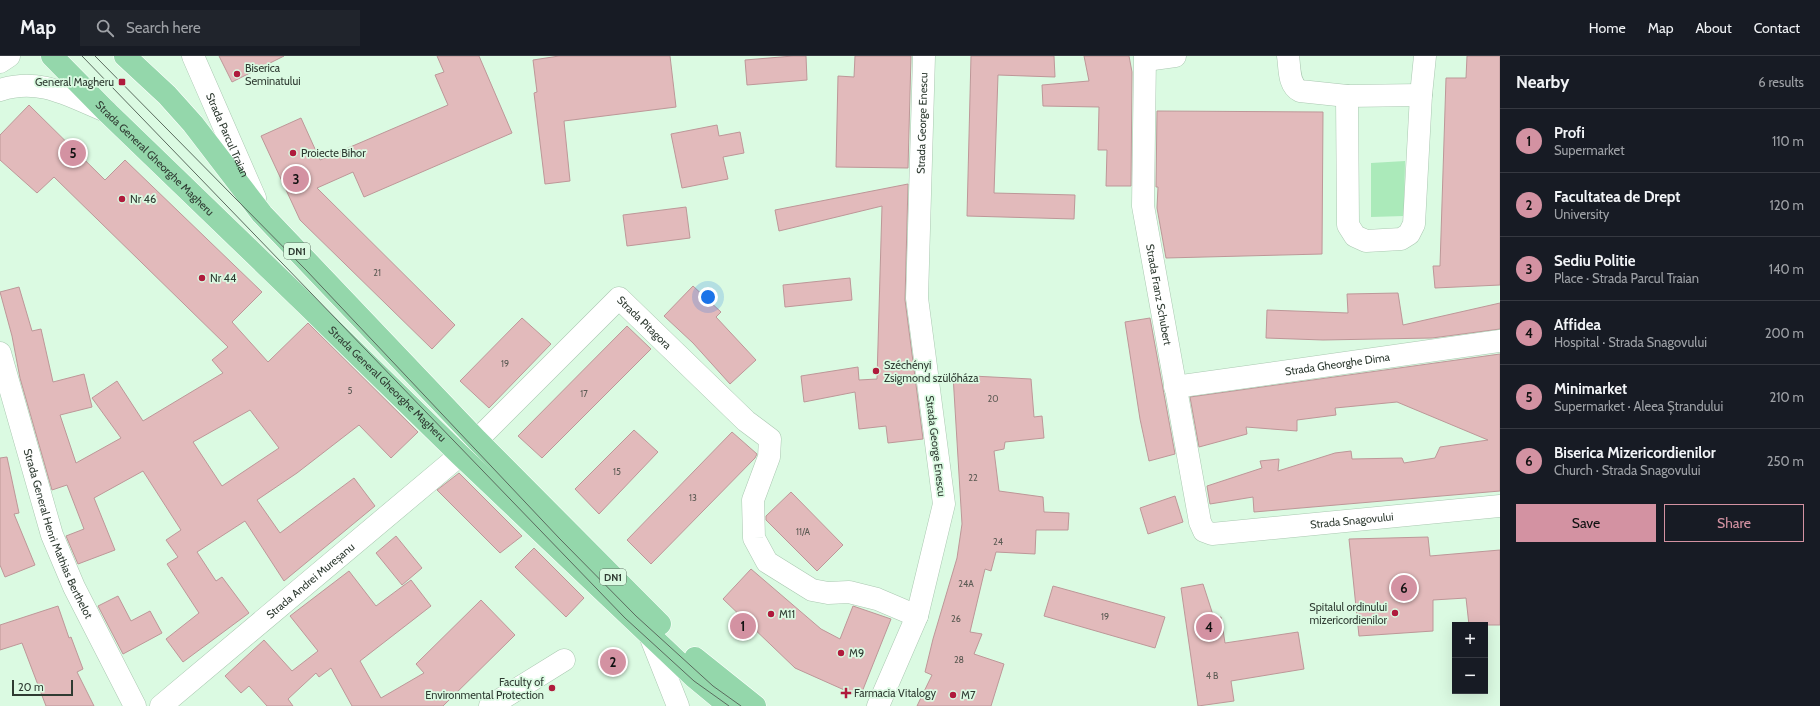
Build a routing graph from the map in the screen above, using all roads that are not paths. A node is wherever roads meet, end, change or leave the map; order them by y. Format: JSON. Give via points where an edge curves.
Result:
{"nodes":[{"id":1,"x":9,"y":56,"type":"edge"},
{"id":2,"x":52,"y":56,"type":"edge"},
{"id":3,"x":125,"y":56,"type":"edge"},
{"id":4,"x":193,"y":56,"type":"edge"},
{"id":5,"x":924,"y":56,"type":"edge"},
{"id":6,"x":1175,"y":56,"type":"edge"},
{"id":7,"x":1288,"y":56,"type":"edge"},
{"id":8,"x":1425,"y":56,"type":"edge"},
{"id":9,"x":1146,"y":58,"type":"edge"},
{"id":10,"x":0,"y":62,"type":"edge"},
{"id":11,"x":0,"y":90,"type":"edge"},
{"id":12,"x":1421,"y":95,"type":"junction"},
{"id":13,"x":1347,"y":96,"type":"junction"},
{"id":14,"x":106,"y":111,"type":"junction"},
{"id":15,"x":262,"y":214,"type":"junction"},
{"id":16,"x":1500,"y":341,"type":"edge"},
{"id":17,"x":0,"y":353,"type":"edge"},
{"id":18,"x":1175,"y":387,"type":"junction"},
{"id":19,"x":477,"y":440,"type":"junction"},
{"id":20,"x":460,"y":455,"type":"junction"},
{"id":21,"x":1500,"y":506,"type":"edge"},
{"id":22,"x":1204,"y":531,"type":"joint"},
{"id":23,"x":917,"y":616,"type":"junction"},
{"id":24,"x":649,"y":633,"type":"junction"},
{"id":25,"x":564,"y":660,"type":"dead end"},
{"id":26,"x":135,"y":706,"type":"edge"},
{"id":27,"x":161,"y":706,"type":"edge"},
{"id":28,"x":490,"y":706,"type":"edge"},
{"id":29,"x":678,"y":706,"type":"edge"},
{"id":30,"x":729,"y":706,"type":"edge"},
{"id":31,"x":755,"y":706,"type":"edge"},
{"id":32,"x":878,"y":706,"type":"edge"}],
"edges":[{"from":1,"to":10,"type":"street"},
{"from":2,"to":14,"type":"main road","name":"Strada General Gheorghe Magheru","number":"DN1"},
{"from":3,"to":15,"type":"main road","number":"DN1","via":[[168,96],[193,124]]},
{"from":4,"to":15,"type":"street","name":"Strada Parcul Traian"},
{"from":5,"to":23,"type":"street","name":"Strada George Enescu","via":[[917,298],[944,504]]},
{"from":6,"to":9,"type":"street"},
{"from":7,"to":13,"type":"street","via":[[1291,81],[1295,89]]},
{"from":8,"to":12,"type":"street"},
{"from":9,"to":18,"type":"street","name":"Strada Franz Schubert","via":[[1142,206]]},
{"from":11,"to":14,"type":"street","via":[[27,85],[45,87]]},
{"from":12,"to":13,"type":"street"},
{"from":12,"to":13,"type":"street","via":[[1414,224],[1409,234],[1401,239],[1366,241],[1355,236],[1348,225]]},
{"from":14,"to":20,"type":"main road","name":"Strada General Gheorghe Magheru","number":"DN1"},
{"from":15,"to":19,"type":"main road","number":"DN1"},
{"from":16,"to":18,"type":"street","name":"Strada Gheorghe Dima"},
{"from":17,"to":26,"type":"street","name":"Strada General Henri Mathias Berthelot","via":[[52,535],[74,587]]},
{"from":18,"to":22,"type":"street","name":"Strada Franz Schubert","via":[[1200,522]]},
{"from":19,"to":23,"type":"street","name":"Strada Pitagora","via":[[619,298],[746,421],[770,439],[770,457],[752,500],[754,538],[767,562],[812,590],[828,593],[849,592],[877,599]]},
{"from":19,"to":31,"type":"main road","number":"DN1","via":[[687,651]]},
{"from":20,"to":24,"type":"main road","name":"Strada General Gheorghe Magheru","number":"DN1"},
{"from":20,"to":27,"type":"street","name":"Strada Andrei Mureșanu"},
{"from":21,"to":22,"type":"street","name":"Strada Snagovului","via":[[1212,534]]},
{"from":23,"to":32,"type":"street","name":"Strada George Enescu"},
{"from":24,"to":29,"type":"street"},
{"from":24,"to":30,"type":"main road","name":"Strada General Gheorghe Magheru","number":"DN1","via":[[694,677]]},
{"from":25,"to":28,"type":"street"}]}
